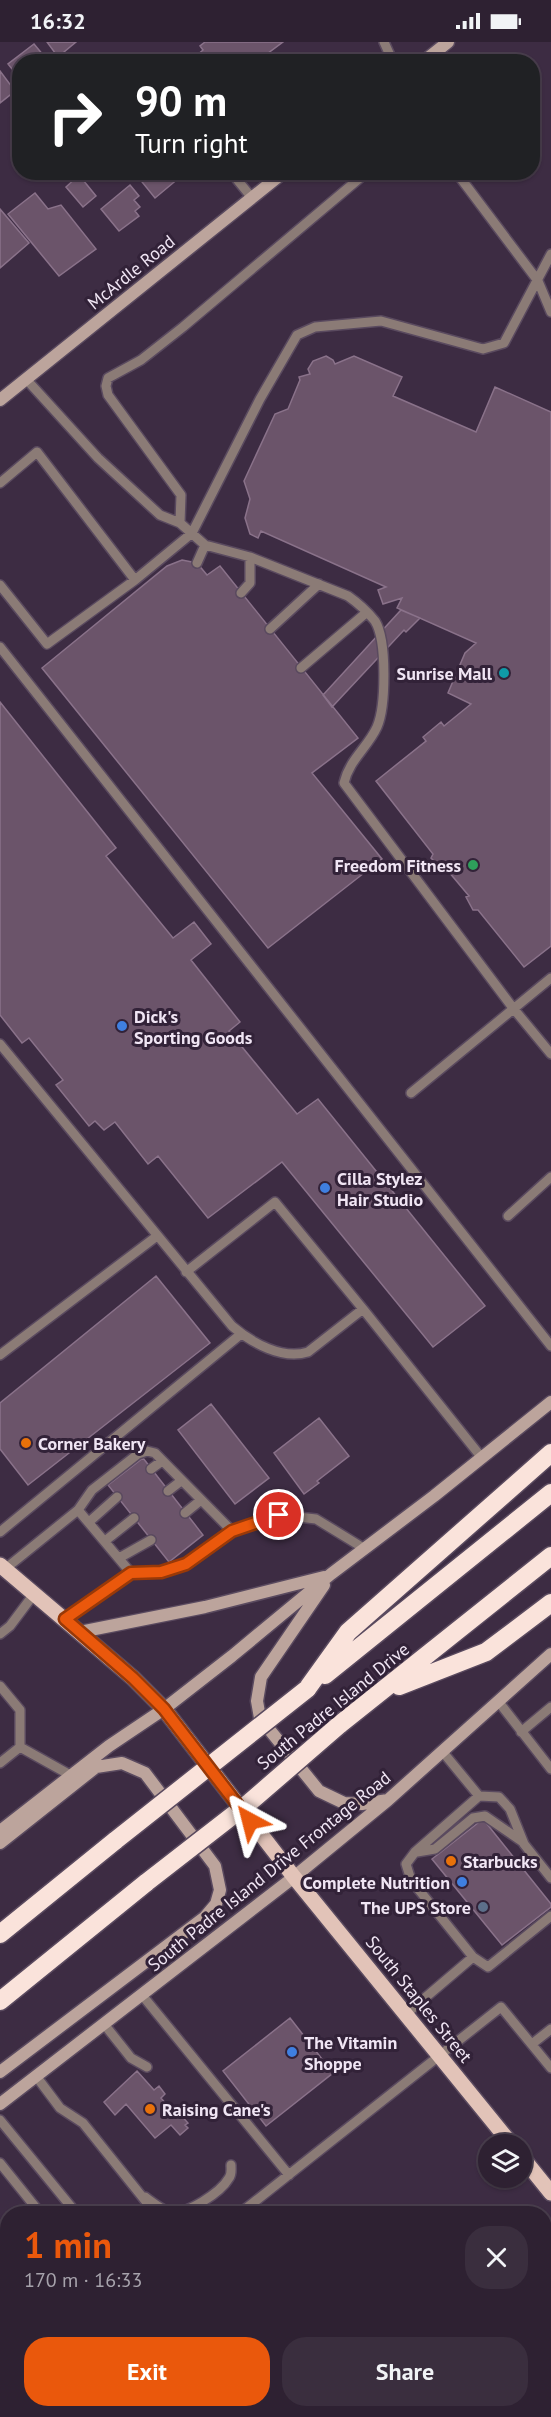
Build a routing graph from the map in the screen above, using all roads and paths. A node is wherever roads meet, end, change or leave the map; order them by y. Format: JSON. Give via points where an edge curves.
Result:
{"nodes":[{"id":1,"x":448,"y":42,"type":"edge"},
{"id":2,"x":433,"y":54,"type":"edge"},
{"id":3,"x":237,"y":180,"type":"edge"},
{"id":4,"x":274,"y":180,"type":"edge"},
{"id":5,"x":358,"y":180,"type":"edge"},
{"id":6,"x":462,"y":180,"type":"edge"},
{"id":7,"x":252,"y":198,"type":"junction"},
{"id":8,"x":551,"y":254,"type":"edge"},
{"id":9,"x":538,"y":281,"type":"junction"},
{"id":10,"x":551,"y":312,"type":"edge"},
{"id":11,"x":26,"y":379,"type":"junction"},
{"id":12,"x":0,"y":400,"type":"edge"},
{"id":13,"x":0,"y":483,"type":"edge"},
{"id":14,"x":180,"y":523,"type":"junction"},
{"id":15,"x":192,"y":534,"type":"junction"},
{"id":16,"x":206,"y":545,"type":"junction"},
{"id":17,"x":250,"y":557,"type":"junction"},
{"id":18,"x":197,"y":563,"type":"dead end"},
{"id":19,"x":135,"y":580,"type":"junction"},
{"id":20,"x":319,"y":584,"type":"junction"},
{"id":21,"x":0,"y":585,"type":"edge"},
{"id":22,"x":241,"y":593,"type":"dead end"},
{"id":23,"x":367,"y":612,"type":"junction"},
{"id":24,"x":270,"y":629,"type":"dead end"},
{"id":25,"x":0,"y":647,"type":"edge"},
{"id":26,"x":301,"y":668,"type":"dead end"},
{"id":27,"x":551,"y":978,"type":"edge"},
{"id":28,"x":513,"y":1008,"type":"junction"},
{"id":29,"x":0,"y":1044,"type":"edge"},
{"id":30,"x":551,"y":1054,"type":"edge"},
{"id":31,"x":411,"y":1093,"type":"dead end"},
{"id":32,"x":551,"y":1178,"type":"edge"},
{"id":33,"x":508,"y":1216,"type":"dead end"},
{"id":34,"x":156,"y":1236,"type":"junction"},
{"id":35,"x":186,"y":1272,"type":"junction"},
{"id":36,"x":363,"y":1309,"type":"junction"},
{"id":37,"x":241,"y":1334,"type":"junction"},
{"id":38,"x":551,"y":1346,"type":"edge"},
{"id":39,"x":2,"y":1350,"type":"edge"},
{"id":40,"x":551,"y":1402,"type":"edge"},
{"id":41,"x":551,"y":1453,"type":"edge"},
{"id":42,"x":482,"y":1458,"type":"junction"},
{"id":43,"x":162,"y":1461,"type":"junction"},
{"id":44,"x":151,"y":1469,"type":"dead end"},
{"id":45,"x":181,"y":1480,"type":"junction"},
{"id":46,"x":168,"y":1491,"type":"dead end"},
{"id":47,"x":551,"y":1493,"type":"edge"},
{"id":48,"x":117,"y":1497,"type":"dead end"},
{"id":49,"x":201,"y":1500,"type":"junction"},
{"id":50,"x":78,"y":1510,"type":"junction"},
{"id":51,"x":185,"y":1513,"type":"dead end"},
{"id":52,"x":134,"y":1518,"type":"dead end"},
{"id":53,"x":88,"y":1522,"type":"junction"},
{"id":54,"x":232,"y":1531,"type":"junction"},
{"id":55,"x":0,"y":1532,"type":"edge"},
{"id":56,"x":152,"y":1540,"type":"dead end"},
{"id":57,"x":105,"y":1541,"type":"junction"},
{"id":58,"x":365,"y":1549,"type":"junction"},
{"id":59,"x":551,"y":1556,"type":"edge"},
{"id":60,"x":119,"y":1558,"type":"junction"},
{"id":61,"x":2,"y":1567,"type":"edge"},
{"id":62,"x":131,"y":1573,"type":"junction"},
{"id":63,"x":331,"y":1574,"type":"junction"},
{"id":64,"x":34,"y":1594,"type":"junction"},
{"id":65,"x":551,"y":1603,"type":"edge"},
{"id":66,"x":65,"y":1619,"type":"junction"},
{"id":67,"x":80,"y":1632,"type":"junction"},
{"id":68,"x":0,"y":1634,"type":"edge"},
{"id":69,"x":551,"y":1654,"type":"edge"},
{"id":70,"x":0,"y":1686,"type":"edge"},
{"id":71,"x":307,"y":1689,"type":"junction"},
{"id":72,"x":380,"y":1694,"type":"junction"},
{"id":73,"x":498,"y":1701,"type":"junction"},
{"id":74,"x":551,"y":1707,"type":"edge"},
{"id":75,"x":164,"y":1709,"type":"junction"},
{"id":76,"x":521,"y":1732,"type":"junction"},
{"id":77,"x":20,"y":1747,"type":"junction"},
{"id":78,"x":442,"y":1751,"type":"junction"},
{"id":79,"x":0,"y":1752,"type":"edge"},
{"id":80,"x":10,"y":1755,"type":"junction"},
{"id":81,"x":0,"y":1763,"type":"edge"},
{"id":82,"x":551,"y":1769,"type":"edge"},
{"id":83,"x":72,"y":1776,"type":"junction"},
{"id":84,"x":479,"y":1796,"type":"junction"},
{"id":85,"x":388,"y":1800,"type":"junction"},
{"id":86,"x":0,"y":1831,"type":"edge"},
{"id":87,"x":0,"y":1843,"type":"edge"},
{"id":88,"x":524,"y":1844,"type":"junction"},
{"id":89,"x":415,"y":1852,"type":"junction"},
{"id":90,"x":294,"y":1877,"type":"junction"},
{"id":91,"x":551,"y":1878,"type":"edge"},
{"id":92,"x":551,"y":1916,"type":"edge"},
{"id":93,"x":0,"y":1934,"type":"edge"},
{"id":94,"x":472,"y":1957,"type":"junction"},
{"id":95,"x":142,"y":1995,"type":"junction"},
{"id":96,"x":0,"y":2001,"type":"edge"},
{"id":97,"x":406,"y":2014,"type":"junction"},
{"id":98,"x":104,"y":2024,"type":"junction"},
{"id":99,"x":551,"y":2029,"type":"edge"},
{"id":100,"x":532,"y":2044,"type":"junction"},
{"id":101,"x":439,"y":2055,"type":"junction"},
{"id":102,"x":147,"y":2067,"type":"dead end"},
{"id":103,"x":551,"y":2068,"type":"edge"},
{"id":104,"x":0,"y":2072,"type":"edge"},
{"id":105,"x":36,"y":2076,"type":"junction"},
{"id":106,"x":0,"y":2104,"type":"edge"},
{"id":107,"x":0,"y":2120,"type":"edge"},
{"id":108,"x":503,"y":2134,"type":"edge"},
{"id":109,"x":0,"y":2163,"type":"edge"},
{"id":110,"x":231,"y":2164,"type":"dead end"},
{"id":111,"x":532,"y":2169,"type":"edge"},
{"id":112,"x":289,"y":2175,"type":"junction"},
{"id":113,"x":138,"y":2192,"type":"junction"},
{"id":114,"x":551,"y":2193,"type":"edge"},
{"id":115,"x":35,"y":2206,"type":"edge"},
{"id":116,"x":70,"y":2206,"type":"edge"},
{"id":117,"x":149,"y":2206,"type":"edge"},
{"id":118,"x":160,"y":2206,"type":"edge"},
{"id":119,"x":196,"y":2206,"type":"edge"},
{"id":120,"x":249,"y":2206,"type":"edge"}],
"edges":[{"from":1,"to":2,"type":"main road"},
{"from":3,"to":7,"type":"lane"},
{"from":4,"to":7,"type":"main road","name":"McArdle Road"},
{"from":5,"to":14,"type":"lane","via":[[175,334],[141,360],[108,378],[108,395],[181,495]]},
{"from":6,"to":9,"type":"lane"},
{"from":7,"to":11,"type":"main road","name":"McArdle Road"},
{"from":8,"to":9,"type":"lane"},
{"from":9,"to":10,"type":"lane"},
{"from":9,"to":15,"type":"lane","via":[[504,343],[483,349],[381,321],[315,327],[297,335]]},
{"from":11,"to":12,"type":"main road","name":"McArdle Road"},
{"from":11,"to":14,"type":"lane","via":[[98,458],[160,515]]},
{"from":13,"to":19,"type":"lane","via":[[37,452]]},
{"from":14,"to":15,"type":"lane"},
{"from":15,"to":16,"type":"lane"},
{"from":15,"to":19,"type":"lane"},
{"from":16,"to":17,"type":"lane"},
{"from":16,"to":18,"type":"lane"},
{"from":17,"to":20,"type":"lane"},
{"from":17,"to":22,"type":"lane","via":[[250,583]]},
{"from":19,"to":21,"type":"lane","via":[[47,644]]},
{"from":20,"to":23,"type":"lane","via":[[348,596]]},
{"from":20,"to":24,"type":"lane"},
{"from":23,"to":26,"type":"lane"},
{"from":23,"to":28,"type":"lane","via":[[376,623],[384,660],[382,708],[377,728],[347,770],[344,783]]},
{"from":25,"to":38,"type":"lane"},
{"from":27,"to":28,"type":"lane"},
{"from":28,"to":30,"type":"lane"},
{"from":28,"to":31,"type":"lane"},
{"from":29,"to":34,"type":"lane"},
{"from":32,"to":33,"type":"lane"},
{"from":34,"to":35,"type":"lane"},
{"from":34,"to":39,"type":"lane"},
{"from":35,"to":36,"type":"lane","via":[[275,1202]]},
{"from":35,"to":37,"type":"lane"},
{"from":36,"to":37,"type":"lane","via":[[308,1352],[300,1354],[276,1352]]},
{"from":36,"to":42,"type":"lane"},
{"from":37,"to":55,"type":"lane"},
{"from":40,"to":42,"type":"main road"},
{"from":41,"to":71,"type":"highway","via":[[348,1632]]},
{"from":42,"to":58,"type":"main road"},
{"from":43,"to":44,"type":"lane"},
{"from":43,"to":45,"type":"lane"},
{"from":43,"to":50,"type":"lane","via":[[155,1453],[138,1454],[92,1490]]},
{"from":45,"to":46,"type":"lane"},
{"from":45,"to":49,"type":"lane"},
{"from":47,"to":71,"type":"highway","name":"South Padre Island Drive"},
{"from":48,"to":53,"type":"lane"},
{"from":49,"to":51,"type":"lane"},
{"from":49,"to":54,"type":"lane"},
{"from":50,"to":53,"type":"lane"},
{"from":50,"to":61,"type":"lane"},
{"from":52,"to":57,"type":"lane"},
{"from":53,"to":57,"type":"lane"},
{"from":54,"to":58,"type":"lane","via":[[279,1515],[316,1519]]},
{"from":54,"to":62,"type":"lane","via":[[186,1564],[161,1572]]},
{"from":56,"to":60,"type":"lane"},
{"from":57,"to":60,"type":"lane"},
{"from":58,"to":63,"type":"main road"},
{"from":59,"to":72,"type":"highway","name":"South Padre Island Drive"},
{"from":60,"to":62,"type":"lane"},
{"from":61,"to":64,"type":"main road","name":"South Staples Street"},
{"from":62,"to":66,"type":"lane"},
{"from":63,"to":67,"type":"main road","via":[[205,1607]]},
{"from":63,"to":75,"type":"main road"},
{"from":63,"to":85,"type":"main road","via":[[261,1677],[257,1701],[260,1718],[319,1791],[344,1803]]},
{"from":64,"to":66,"type":"main road","name":"South Staples Street"},
{"from":64,"to":68,"type":"lane"},
{"from":65,"to":72,"type":"highway","via":[[486,1652]]},
{"from":66,"to":67,"type":"main road","name":"South Staples Street"},
{"from":67,"to":75,"type":"main road","name":"South Staples Street"},
{"from":69,"to":73,"type":"main road","name":"South Padre Island Drive Frontage Road"},
{"from":70,"to":77,"type":"lane","via":[[20,1710]]},
{"from":71,"to":93,"type":"highway","name":"South Padre Island Drive","bridge":true},
{"from":72,"to":96,"type":"highway","name":"South Padre Island Drive","bridge":true},
{"from":73,"to":76,"type":"lane"},
{"from":73,"to":78,"type":"main road","name":"South Padre Island Drive Frontage Road"},
{"from":74,"to":76,"type":"lane"},
{"from":75,"to":83,"type":"main road"},
{"from":75,"to":90,"type":"main road","name":"South Staples Street"},
{"from":76,"to":82,"type":"lane"},
{"from":77,"to":80,"type":"lane"},
{"from":77,"to":83,"type":"lane"},
{"from":78,"to":84,"type":"lane"},
{"from":78,"to":85,"type":"main road","name":"South Padre Island Drive Frontage Road"},
{"from":79,"to":80,"type":"lane"},
{"from":80,"to":81,"type":"lane"},
{"from":83,"to":86,"type":"main road"},
{"from":84,"to":88,"type":"lane","via":[[499,1797],[505,1803]]},
{"from":84,"to":89,"type":"lane"},
{"from":85,"to":90,"type":"main road","name":"South Padre Island Drive Frontage Road"},
{"from":87,"to":104,"type":"main road","via":[[96,1767],[122,1764],[145,1773],[215,1866],[220,1890],[216,1905],[205,1917]]},
{"from":88,"to":89,"type":"lane","via":[[485,1816],[474,1818],[435,1849]]},
{"from":88,"to":91,"type":"lane"},
{"from":89,"to":94,"type":"lane","via":[[406,1864],[411,1880]]},
{"from":90,"to":95,"type":"main road","name":"South Padre Island Drive Frontage Road"},
{"from":90,"to":97,"type":"main road","name":"South Staples Street"},
{"from":92,"to":94,"type":"lane","via":[[488,1966]]},
{"from":94,"to":97,"type":"lane"},
{"from":95,"to":98,"type":"main road","name":"South Padre Island Drive Frontage Road"},
{"from":95,"to":112,"type":"lane"},
{"from":97,"to":101,"type":"main road","name":"South Staples Street"},
{"from":98,"to":102,"type":"lane","via":[[132,2058]]},
{"from":98,"to":105,"type":"main road","name":"South Padre Island Drive Frontage Road"},
{"from":99,"to":100,"type":"lane"},
{"from":100,"to":101,"type":"lane","via":[[501,2007]]},
{"from":100,"to":103,"type":"lane"},
{"from":101,"to":108,"type":"main road","name":"South Staples Street"},
{"from":101,"to":112,"type":"lane"},
{"from":105,"to":106,"type":"main road","name":"South Padre Island Drive Frontage Road"},
{"from":105,"to":113,"type":"lane","via":[[60,2108],[83,2123]]},
{"from":107,"to":116,"type":"lane"},
{"from":109,"to":115,"type":"lane"},
{"from":110,"to":119,"type":"lane","via":[[228,2181]]},
{"from":111,"to":114,"type":"main road"},
{"from":112,"to":120,"type":"lane"},
{"from":113,"to":117,"type":"lane"},
{"from":113,"to":118,"type":"lane"}]}
